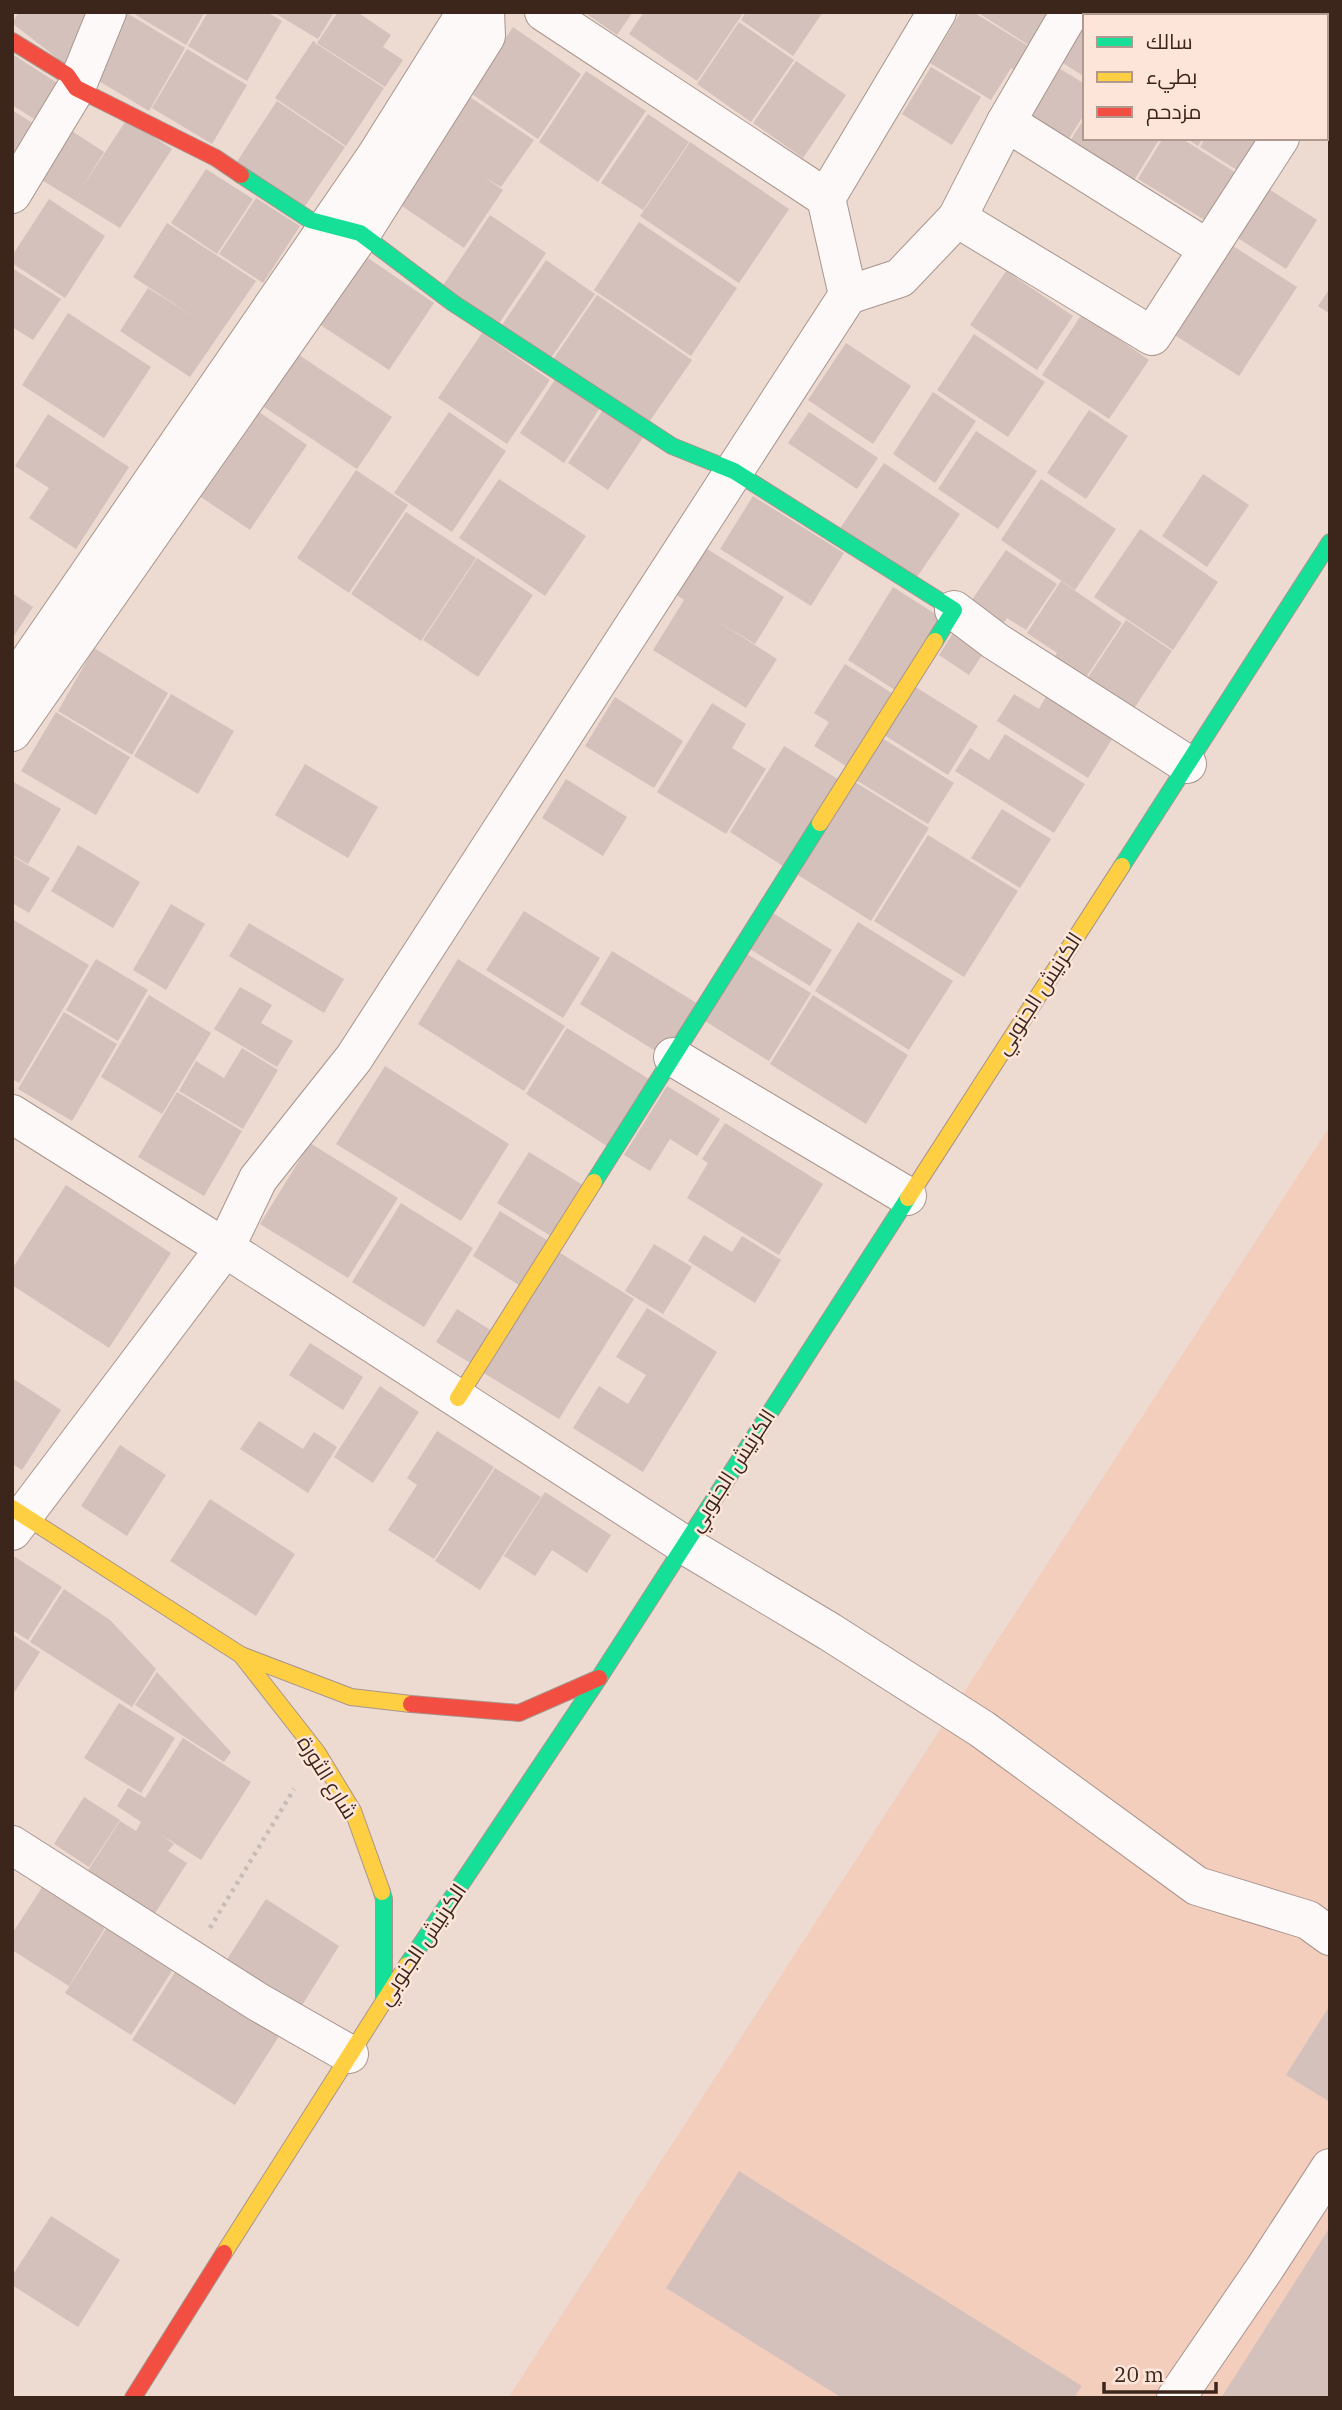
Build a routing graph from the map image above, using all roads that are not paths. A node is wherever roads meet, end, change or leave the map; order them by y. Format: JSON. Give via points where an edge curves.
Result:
{"nodes":[{"id":1,"x":107,"y":12,"type":"edge"},
{"id":2,"x":479,"y":12,"type":"edge"},
{"id":3,"x":485,"y":12,"type":"edge"},
{"id":4,"x":544,"y":12,"type":"edge"},
{"id":5,"x":937,"y":12,"type":"edge"},
{"id":6,"x":1070,"y":12,"type":"edge"},
{"id":7,"x":12,"y":41,"type":"edge"},
{"id":8,"x":76,"y":88,"type":"junction"},
{"id":9,"x":1006,"y":122,"type":"junction"},
{"id":10,"x":1279,"y":140,"type":"edge"},
{"id":11,"x":12,"y":194,"type":"edge"},
{"id":12,"x":826,"y":198,"type":"junction"},
{"id":13,"x":957,"y":218,"type":"junction"},
{"id":14,"x":344,"y":230,"type":"junction"},
{"id":15,"x":1208,"y":249,"type":"junction"},
{"id":16,"x":848,"y":295,"type":"junction"},
{"id":17,"x":734,"y":471,"type":"junction"},
{"id":18,"x":1330,"y":542,"type":"edge"},
{"id":19,"x":954,"y":610,"type":"junction"},
{"id":20,"x":12,"y":685,"type":"edge"},
{"id":21,"x":12,"y":732,"type":"edge"},
{"id":22,"x":1187,"y":764,"type":"junction"},
{"id":23,"x":673,"y":1057,"type":"junction"},
{"id":24,"x":12,"y":1114,"type":"edge"},
{"id":25,"x":907,"y":1196,"type":"junction"},
{"id":26,"x":225,"y":1248,"type":"junction"},
{"id":27,"x":458,"y":1398,"type":"junction"},
{"id":28,"x":16,"y":1518,"type":"edge"},
{"id":29,"x":683,"y":1544,"type":"junction"},
{"id":30,"x":241,"y":1655,"type":"junction"},
{"id":31,"x":599,"y":1678,"type":"junction"},
{"id":32,"x":12,"y":1845,"type":"edge"},
{"id":33,"x":1330,"y":1936,"type":"edge"},
{"id":34,"x":384,"y":1999,"type":"junction"},
{"id":35,"x":349,"y":2054,"type":"junction"},
{"id":36,"x":1330,"y":2168,"type":"edge"},
{"id":37,"x":133,"y":2398,"type":"edge"},
{"id":38,"x":1176,"y":2398,"type":"edge"}],
"edges":[{"from":1,"to":8,"type":"street"},
{"from":2,"to":14,"type":"street","via":[[460,22],[376,156]]},
{"from":3,"to":14,"type":"street","via":[[486,36]]},
{"from":4,"to":12,"type":"street"},
{"from":5,"to":12,"type":"street"},
{"from":6,"to":9,"type":"street"},
{"from":7,"to":8,"type":"main road","via":[[67,75]]},
{"from":8,"to":11,"type":"street"},
{"from":8,"to":14,"type":"main road","via":[[216,158],[310,220]]},
{"from":9,"to":13,"type":"street"},
{"from":9,"to":15,"type":"street"},
{"from":10,"to":15,"type":"street"},
{"from":12,"to":16,"type":"street"},
{"from":13,"to":15,"type":"street","via":[[1152,336]]},
{"from":13,"to":16,"type":"street","via":[[900,278]]},
{"from":14,"to":17,"type":"main road","via":[[672,446]]},
{"from":14,"to":20,"type":"street"},
{"from":14,"to":21,"type":"street"},
{"from":16,"to":17,"type":"street"},
{"from":17,"to":19,"type":"main road"},
{"from":17,"to":26,"type":"street","via":[[355,1058],[258,1179]]},
{"from":18,"to":22,"type":"main road","name":"الكرنيش الجنوبي"},
{"from":19,"to":22,"type":"street"},
{"from":19,"to":23,"type":"main road"},
{"from":22,"to":25,"type":"main road","name":"الكرنيش الجنوبي"},
{"from":23,"to":25,"type":"street"},
{"from":23,"to":27,"type":"main road"},
{"from":24,"to":26,"type":"street"},
{"from":25,"to":29,"type":"main road","name":"الكرنيش الجنوبي"},
{"from":26,"to":27,"type":"street"},
{"from":26,"to":28,"type":"street"},
{"from":27,"to":29,"type":"street"},
{"from":28,"to":30,"type":"main road","name":"شارع الثورة"},
{"from":29,"to":31,"type":"main road","name":"الكرنيش الجنوبي"},
{"from":29,"to":33,"type":"street","via":[[982,1729],[1197,1886],[1308,1920]]},
{"from":30,"to":31,"type":"main road","name":"شارع الثورة","via":[[351,1697],[519,1713]]},
{"from":30,"to":34,"type":"main road","name":"شارع الثورة","via":[[317,1752],[354,1811],[384,1899]]},
{"from":31,"to":34,"type":"main road","name":"الكرنيش الجنوبي"},
{"from":32,"to":35,"type":"street","via":[[258,2002]]},
{"from":34,"to":35,"type":"main road","name":"الكرنيش الجنوبي"},
{"from":35,"to":37,"type":"main road","name":"الكرنيش الجنوبي"},
{"from":36,"to":38,"type":"street"}]}
